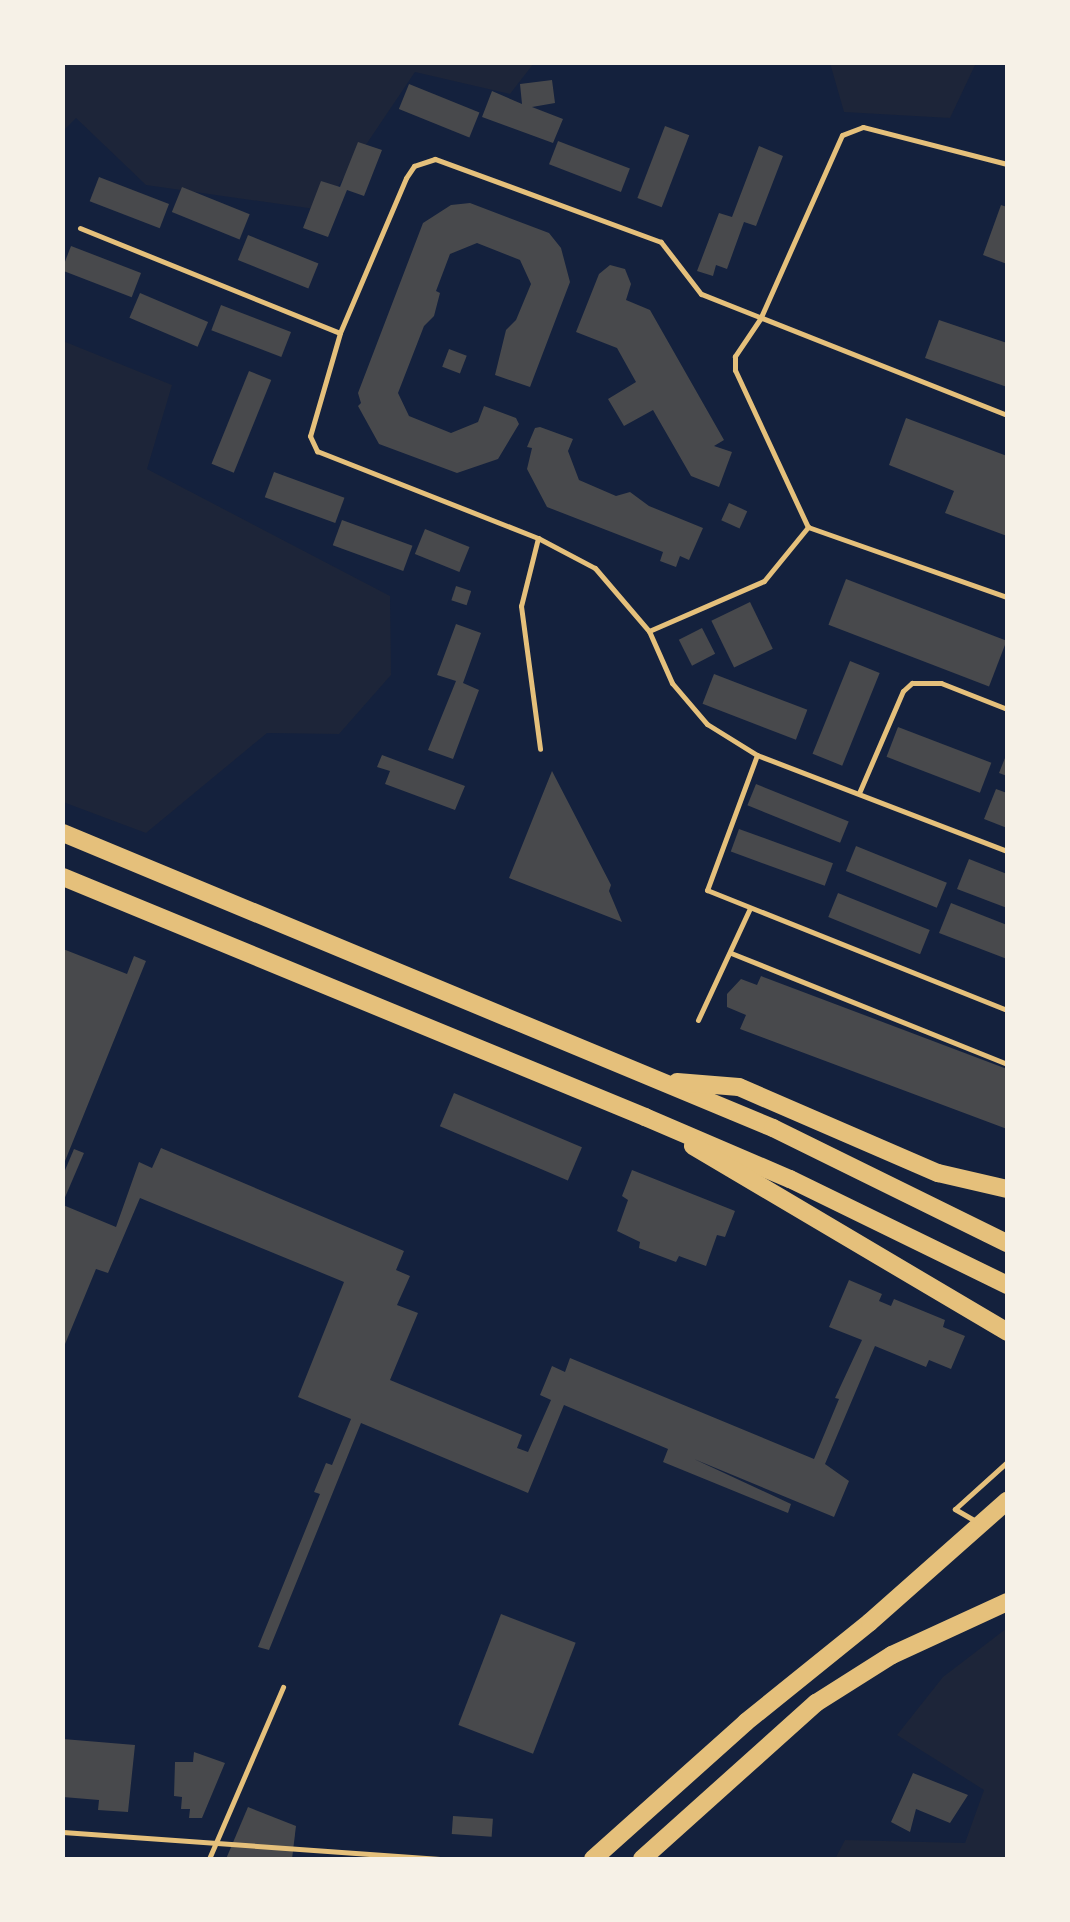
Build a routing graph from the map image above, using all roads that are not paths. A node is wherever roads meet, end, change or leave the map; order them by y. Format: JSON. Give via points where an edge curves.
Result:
{"nodes":[{"id":1,"x":1007,"y":164,"type":"edge"},
{"id":2,"x":80,"y":228,"type":"dead end"},
{"id":3,"x":760,"y":319,"type":"junction"},
{"id":4,"x":340,"y":333,"type":"junction"},
{"id":5,"x":1007,"y":415,"type":"edge"},
{"id":6,"x":808,"y":527,"type":"junction"},
{"id":7,"x":538,"y":538,"type":"junction"},
{"id":8,"x":1007,"y":597,"type":"edge"},
{"id":9,"x":649,"y":631,"type":"junction"},
{"id":10,"x":1007,"y":709,"type":"edge"},
{"id":11,"x":540,"y":748,"type":"dead end"},
{"id":12,"x":757,"y":755,"type":"junction"},
{"id":13,"x":859,"y":793,"type":"junction"},
{"id":14,"x":63,"y":833,"type":"edge"},
{"id":15,"x":1007,"y":851,"type":"edge"},
{"id":16,"x":63,"y":877,"type":"edge"},
{"id":17,"x":750,"y":908,"type":"junction"},
{"id":18,"x":731,"y":953,"type":"junction"},
{"id":19,"x":1007,"y":1010,"type":"edge"},
{"id":20,"x":698,"y":1020,"type":"dead end"},
{"id":21,"x":1007,"y":1064,"type":"edge"},
{"id":22,"x":659,"y":1080,"type":"junction"},
{"id":23,"x":645,"y":1117,"type":"junction"},
{"id":24,"x":1007,"y":1189,"type":"edge"},
{"id":25,"x":1007,"y":1243,"type":"edge"},
{"id":26,"x":1007,"y":1285,"type":"edge"},
{"id":27,"x":1007,"y":1332,"type":"edge"},
{"id":28,"x":1007,"y":1462,"type":"edge"},
{"id":29,"x":1007,"y":1501,"type":"edge"},
{"id":30,"x":981,"y":1525,"type":"junction"},
{"id":31,"x":1007,"y":1602,"type":"edge"},
{"id":32,"x":593,"y":1859,"type":"edge"},
{"id":33,"x":642,"y":1859,"type":"edge"}],
"edges":[{"from":1,"to":3,"type":"lane","via":[[863,127],[842,135]]},
{"from":2,"to":4,"type":"lane"},
{"from":3,"to":4,"type":"lane","via":[[701,293],[661,242],[435,159],[414,166],[406,178]]},
{"from":3,"to":5,"type":"lane"},
{"from":3,"to":6,"type":"lane","via":[[735,356],[735,370]]},
{"from":4,"to":7,"type":"lane","via":[[310,436],[317,451]]},
{"from":6,"to":8,"type":"lane"},
{"from":6,"to":9,"type":"lane","via":[[764,581]]},
{"from":7,"to":9,"type":"lane","via":[[595,568]]},
{"from":7,"to":11,"type":"lane","via":[[521,606]]},
{"from":9,"to":12,"type":"lane","via":[[672,683],[707,724]]},
{"from":10,"to":13,"type":"lane","via":[[941,683],[912,683],[903,691]]},
{"from":12,"to":13,"type":"lane"},
{"from":12,"to":17,"type":"lane","via":[[707,890]]},
{"from":13,"to":15,"type":"lane"},
{"from":14,"to":22,"type":"highway"},
{"from":16,"to":23,"type":"highway"},
{"from":17,"to":18,"type":"lane"},
{"from":17,"to":19,"type":"lane"},
{"from":18,"to":20,"type":"lane"},
{"from":18,"to":21,"type":"lane"},
{"from":22,"to":24,"type":"highway","via":[[739,1087],[938,1172]]},
{"from":22,"to":25,"type":"highway","via":[[773,1128]]},
{"from":23,"to":26,"type":"highway","via":[[790,1179]]},
{"from":23,"to":27,"type":"highway","via":[[775,1199]]},
{"from":28,"to":30,"type":"lane","via":[[955,1509]]},
{"from":29,"to":30,"type":"highway"},
{"from":30,"to":32,"type":"highway","via":[[746,1722]]},
{"from":31,"to":33,"type":"highway","via":[[891,1655],[816,1703]]}]}
